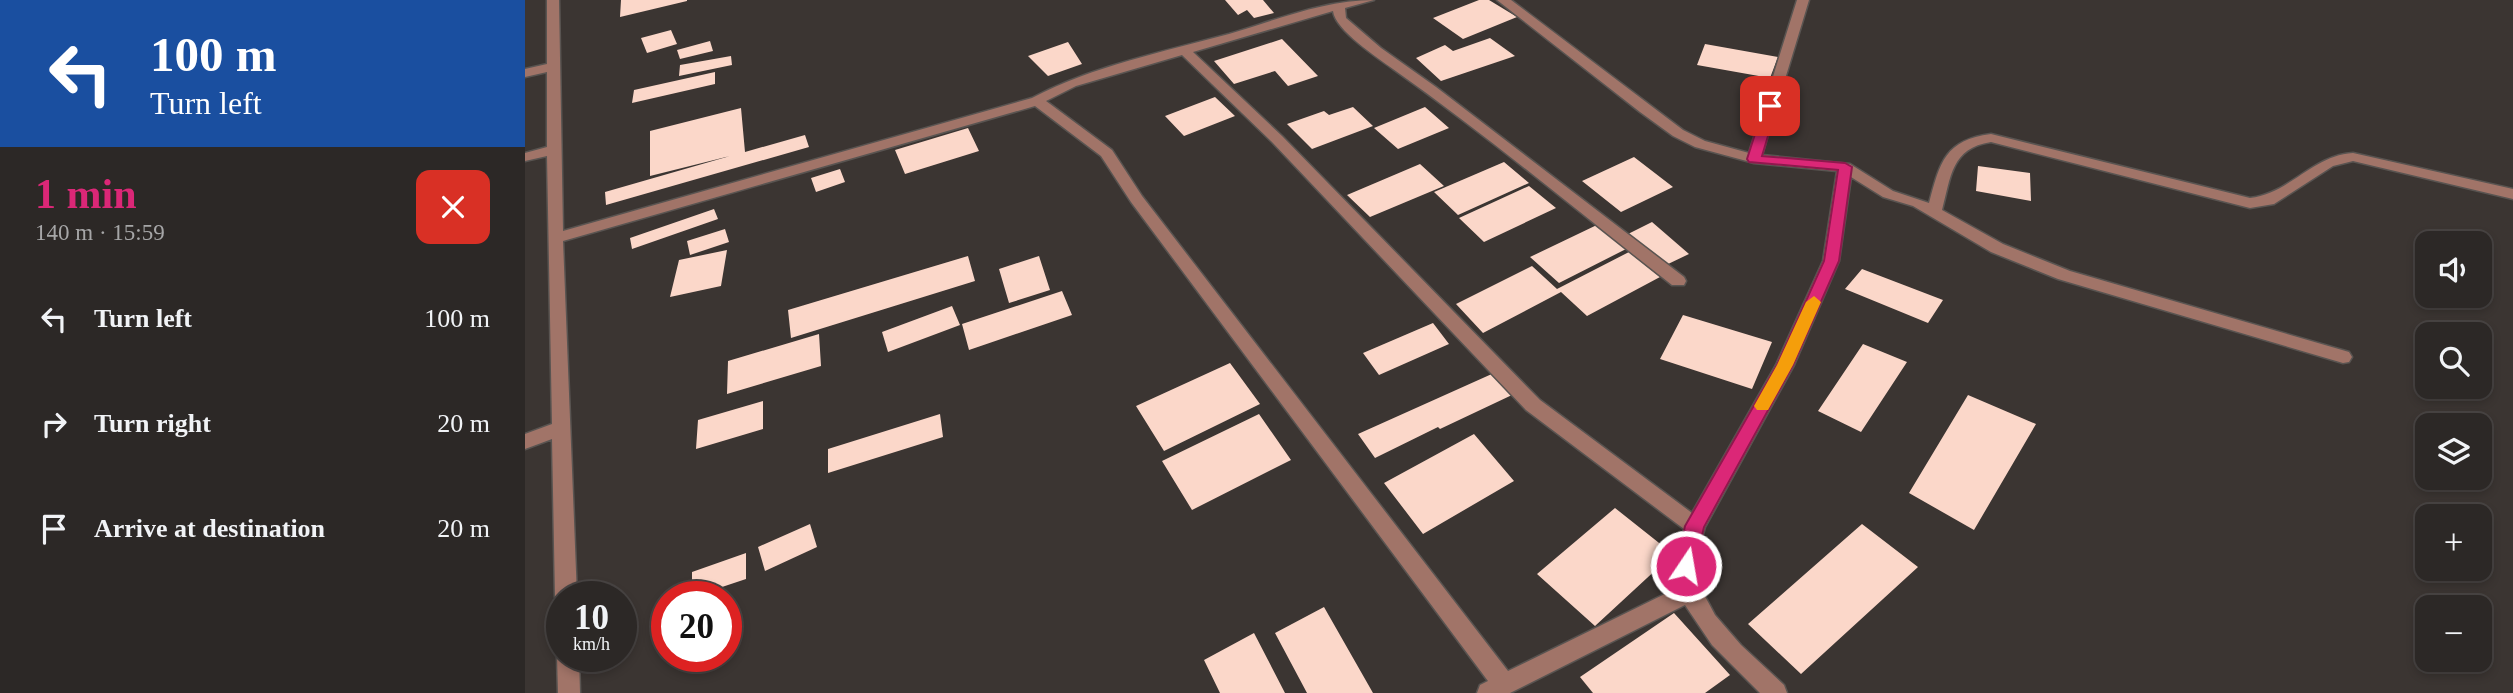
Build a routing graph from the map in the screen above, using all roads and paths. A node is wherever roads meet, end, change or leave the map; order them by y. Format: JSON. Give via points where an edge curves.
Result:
{"nodes":[{"id":1,"x":553,"y":0,"type":"edge"},
{"id":2,"x":1368,"y":0,"type":"edge"},
{"id":3,"x":1503,"y":0,"type":"edge"},
{"id":4,"x":1803,"y":0,"type":"edge"},
{"id":5,"x":1339,"y":6,"type":"junction"},
{"id":6,"x":1184,"y":50,"type":"junction"},
{"id":7,"x":554,"y":66,"type":"junction"},
{"id":8,"x":525,"y":73,"type":"edge"},
{"id":9,"x":1037,"y":101,"type":"junction"},
{"id":10,"x":554,"y":149,"type":"junction"},
{"id":11,"x":525,"y":157,"type":"edge"},
{"id":12,"x":1754,"y":159,"type":"junction"},
{"id":13,"x":1845,"y":167,"type":"junction"},
{"id":14,"x":2513,"y":194,"type":"edge"},
{"id":15,"x":1934,"y":211,"type":"junction"},
{"id":16,"x":555,"y":239,"type":"junction"},
{"id":17,"x":1678,"y":281,"type":"dead end"},
{"id":18,"x":2343,"y":357,"type":"dead end"},
{"id":19,"x":560,"y":428,"type":"junction"},
{"id":20,"x":525,"y":442,"type":"edge"},
{"id":21,"x":1695,"y":526,"type":"junction"},
{"id":22,"x":565,"y":581,"type":"edge"},
{"id":23,"x":1689,"y":592,"type":"junction"},
{"id":24,"x":568,"y":672,"type":"edge"},
{"id":25,"x":1496,"y":689,"type":"edge"},
{"id":26,"x":569,"y":693,"type":"edge"},
{"id":27,"x":1776,"y":693,"type":"edge"}],
"edges":[{"from":1,"to":7,"type":"street"},
{"from":2,"to":5,"type":"street"},
{"from":3,"to":12,"type":"street","via":[[1678,133]]},
{"from":4,"to":12,"type":"street"},
{"from":5,"to":6,"type":"street"},
{"from":5,"to":17,"type":"street","via":[[1340,19],[1376,51]]},
{"from":6,"to":9,"type":"street","via":[[1071,83]]},
{"from":6,"to":21,"type":"street","via":[[1277,139],[1533,405]]},
{"from":7,"to":8,"type":"street"},
{"from":7,"to":10,"type":"street"},
{"from":9,"to":16,"type":"street"},
{"from":9,"to":25,"type":"street","via":[[1107,153],[1136,200]]},
{"from":10,"to":11,"type":"street"},
{"from":10,"to":16,"type":"street"},
{"from":12,"to":13,"type":"street"},
{"from":13,"to":15,"type":"street","via":[[1888,194]]},
{"from":13,"to":21,"type":"street","via":[[1831,261],[1785,365]]},
{"from":14,"to":15,"type":"street","via":[[2353,157],[2338,158],[2269,201],[2250,204],[1991,138],[1964,142],[1957,149],[1949,160]]},
{"from":15,"to":18,"type":"street","via":[[1997,247],[2064,275]]},
{"from":16,"to":19,"type":"street"},
{"from":19,"to":20,"type":"street"},
{"from":19,"to":22,"type":"street"},
{"from":21,"to":23,"type":"street","via":[[1686,566]]},
{"from":23,"to":25,"type":"street"},
{"from":23,"to":27,"type":"street","via":[[1703,619]]},
{"from":24,"to":26,"type":"street"}]}
